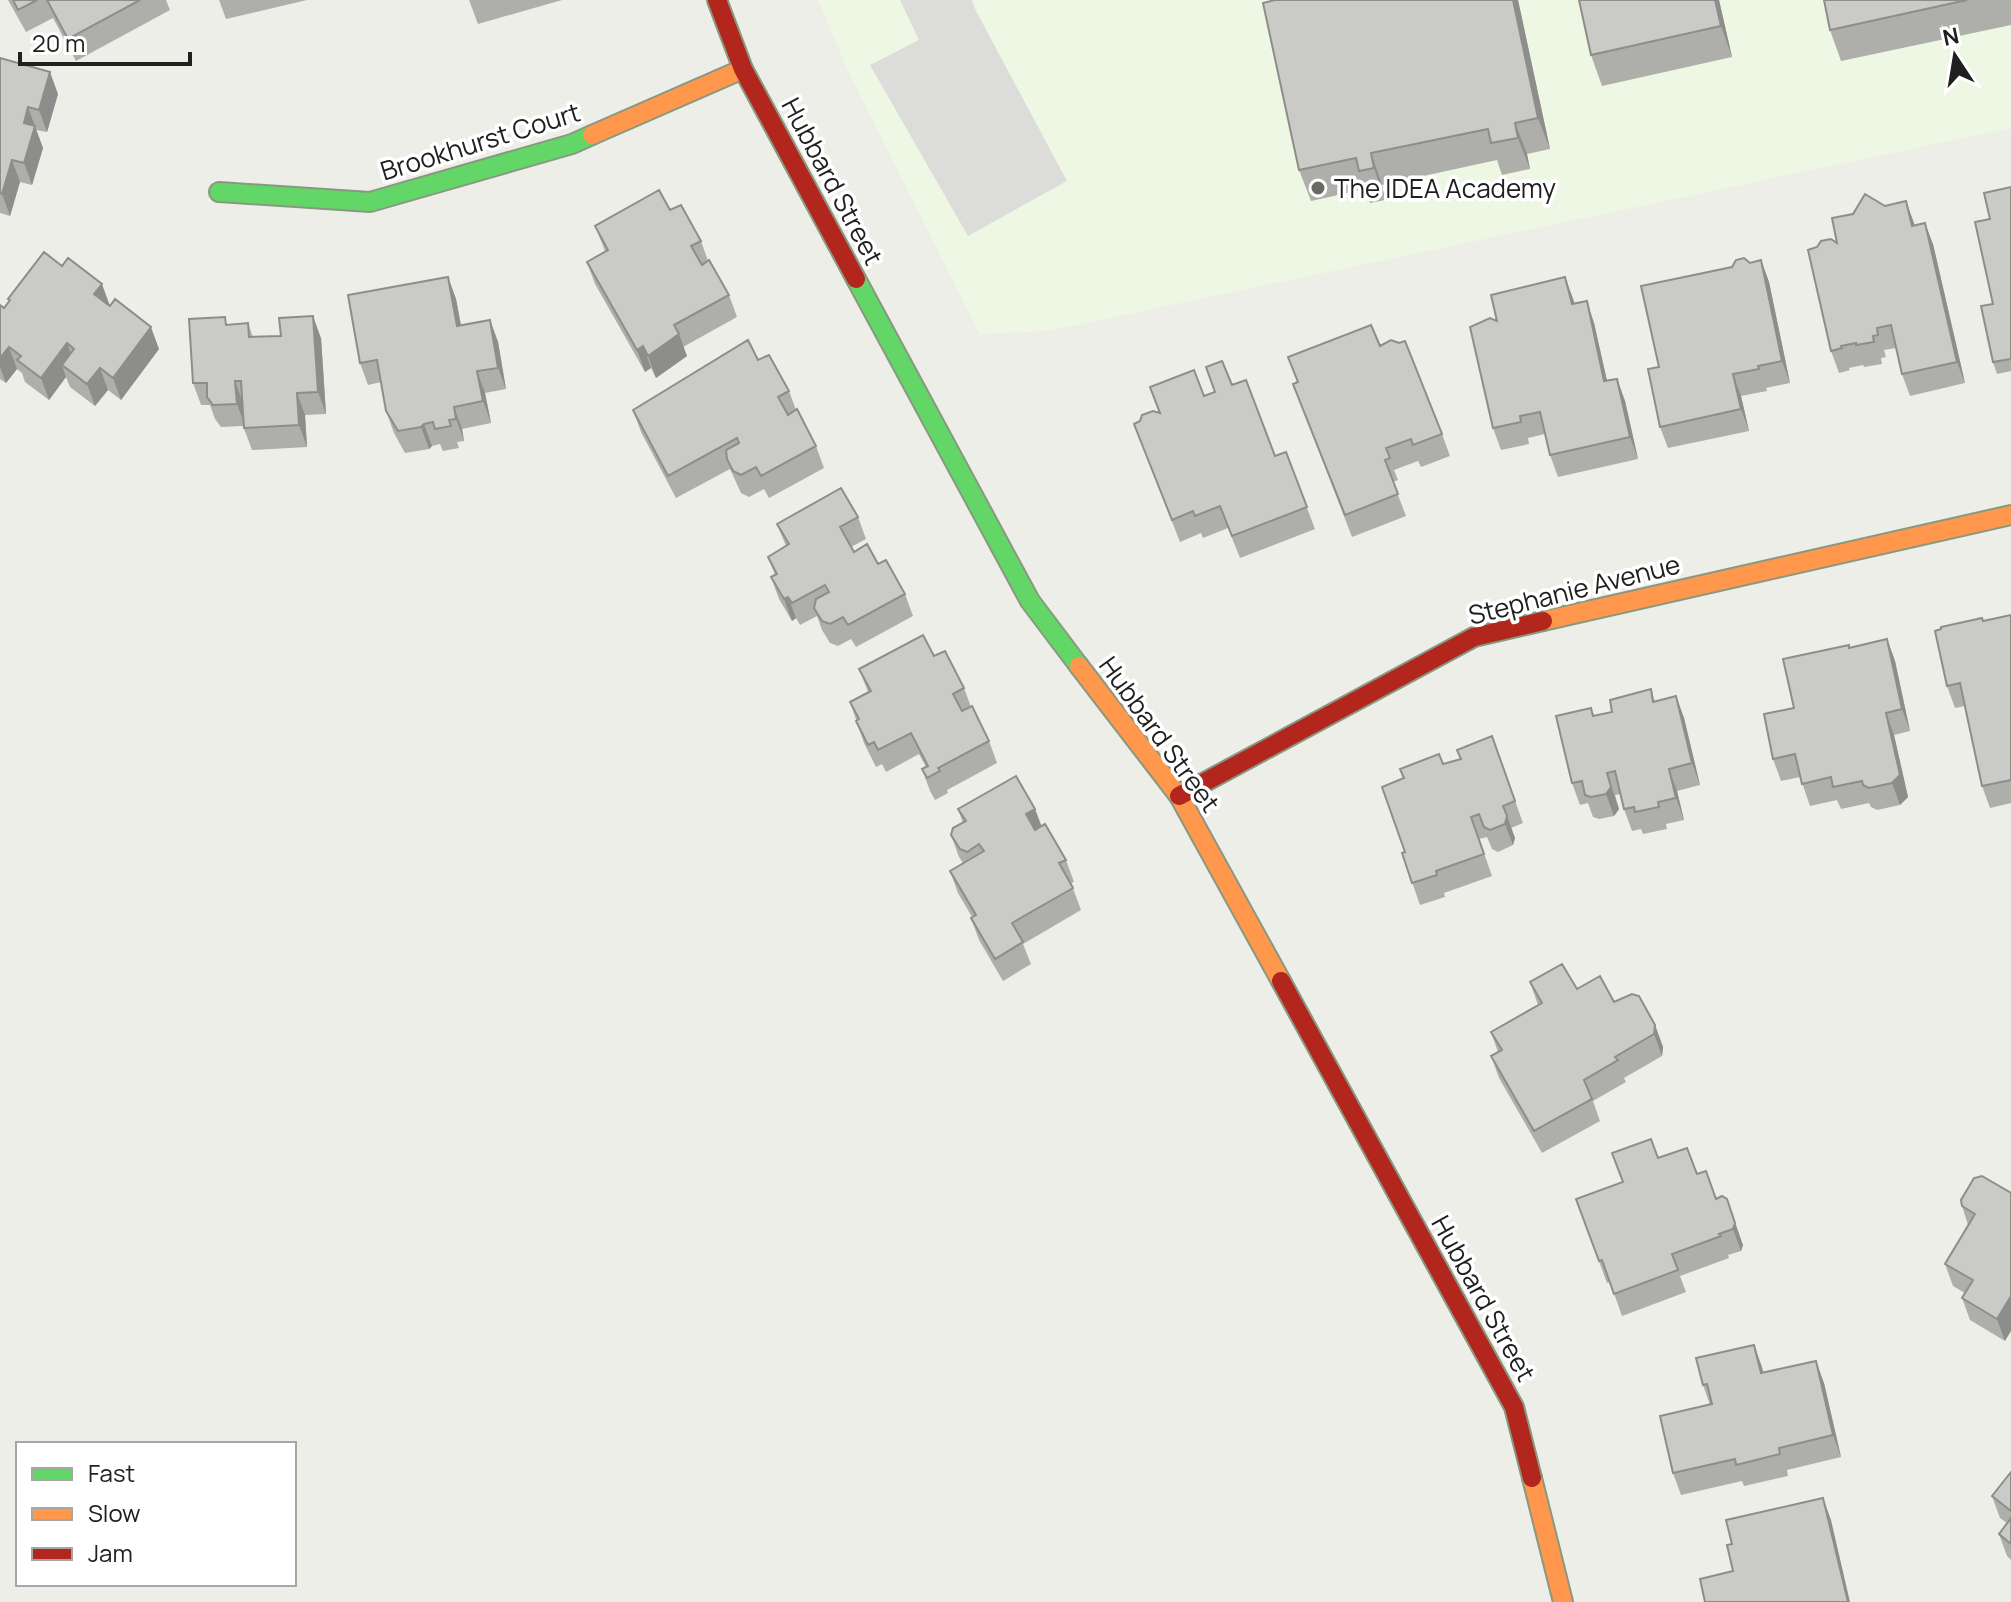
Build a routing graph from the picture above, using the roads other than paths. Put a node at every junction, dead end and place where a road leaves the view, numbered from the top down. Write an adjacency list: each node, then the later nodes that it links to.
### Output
1 (717, 0): 2 (street, Hubbard Street)
2 (743, 69): 3 (street, Brookhurst Court); 5 (street, Hubbard Street)
3 (219, 192)
4 (2011, 515): 5 (street, Stephanie Avenue)
5 (1179, 796): 6 (street, Hubbard Street)
6 (1563, 1602)

